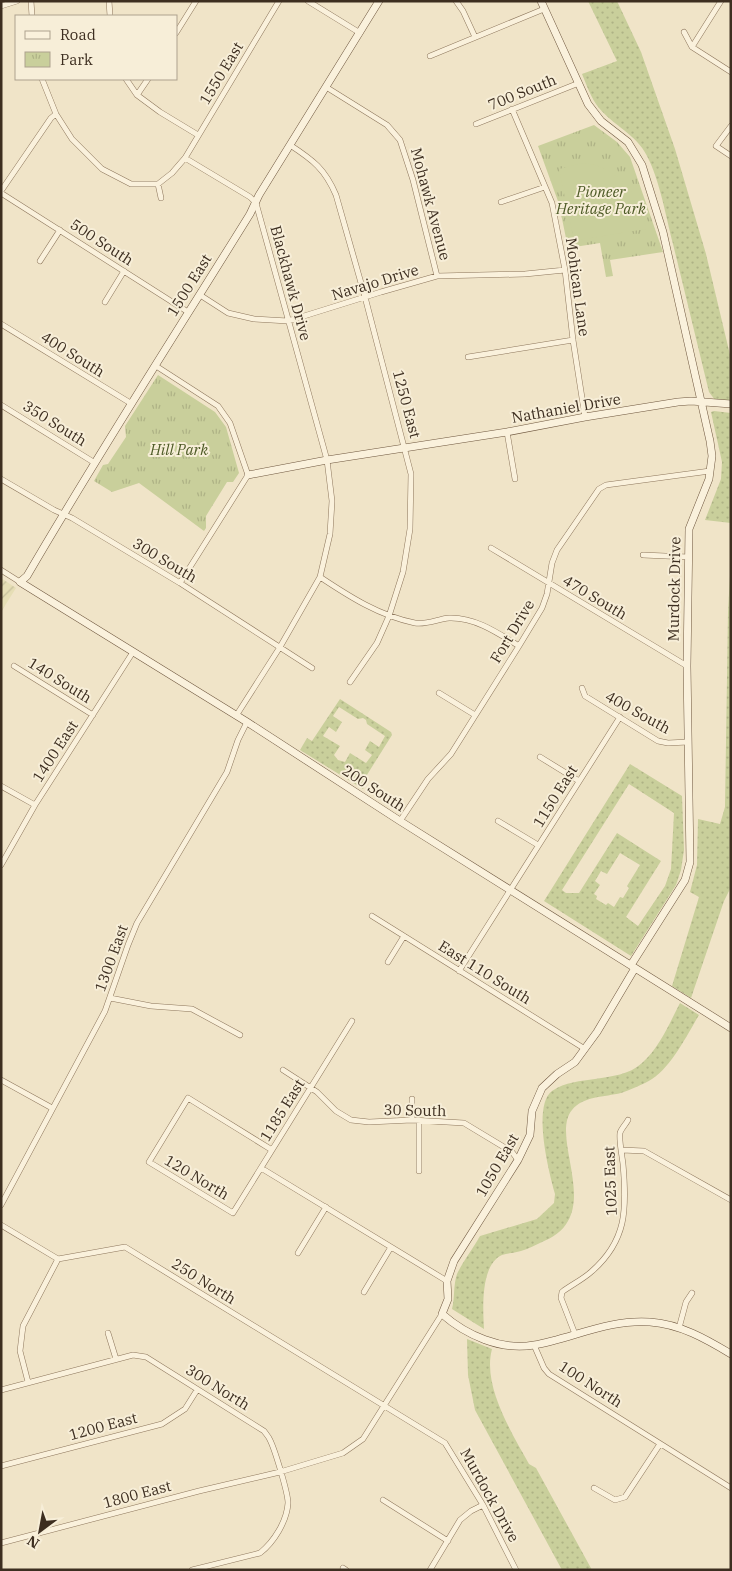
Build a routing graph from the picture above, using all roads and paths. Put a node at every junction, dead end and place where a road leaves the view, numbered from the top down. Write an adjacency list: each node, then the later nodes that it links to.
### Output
1 (17, 1): 11 (street)
2 (31, 1): 12 (street)
3 (109, 1): 13 (street)
4 (196, 1): 14 (street)
5 (280, 1): 31 (street, 1550 East)
6 (308, 1): 16 (street)
7 (379, 1): 16 (street, 1500 East)
8 (456, 1): 17 (street)
9 (721, 1): 18 (street)
10 (542, 5): 17 (street); 24 (street, Murdock Drive)
11 (1, 6)
12 (32, 15)
13 (110, 15)
14 (178, 30)
15 (684, 32): 18 (street)
16 (360, 33): 25 (street, 1500 East)
17 (475, 37): 19 (street)
18 (692, 47): 20 (street)
19 (430, 56)
20 (731, 72)
21 (42, 80): 28 (street)
22 (127, 80): 26 (street)
23 (147, 80): 26 (street)
24 (579, 83): 27 (street, 700 South); 55 (street, Murdock Drive)
25 (326, 87): 32 (street, 1500 East); 45 (street, Mohawk Avenue)
26 (137, 96): 31 (street)
27 (512, 109): 29 (street, 700 South); 36 (street, Mohican Lane)
28 (56, 114): 35 (street); 37 (street)
29 (476, 124)
30 (731, 126): 33 (street)
31 (198, 135): 34 (street, 1550 East)
32 (290, 145): 40 (street, 1500 East); 47 (street, 1250 East)
33 (731, 156)
34 (184, 158): 35 (street); 40 (street)
35 (158, 184): 38 (street)
36 (545, 187): 39 (street); 43 (street, Mohican Lane)
37 (1, 192): 41 (street, 500 South)
38 (161, 198)
39 (500, 202)
40 (256, 203): 46 (street, 1500 East); 50 (street, Blackhawk Drive)
41 (60, 230): 42 (street); 44 (street, 500 South)
42 (40, 261)
43 (565, 270): 45 (street, Navajo Drive); 52 (street, Mohican Lane)
44 (124, 271): 48 (street); 49 (street, 500 South)
45 (437, 276): 47 (street, Navajo Drive)
46 (200, 295): 49 (street, 1500 East); 50 (street, Navajo Drive)
47 (365, 297): 50 (street, Navajo Drive); 61 (street, 1250 East)
48 (105, 302)
49 (188, 312): 54 (street, 1500 East)
50 (288, 320): 62 (street, Blackhawk Drive)
51 (1, 324): 56 (street, 400 South)
52 (573, 340): 53 (street); 59 (street, Mohican Lane)
53 (468, 357)
54 (156, 366): 56 (street, 1500 East); 65 (street)
55 (702, 401): 57 (street, Nathaniel Drive); 59 (street, Nathaniel Drive); 64 (street, Murdock Drive)
56 (132, 404): 63 (street, 1500 East)
57 (731, 404)
58 (1, 405): 63 (street, 350 South)
59 (585, 417): 60 (street, Nathaniel Drive)
60 (507, 432): 61 (street, Nathaniel Drive); 67 (street)
61 (406, 448): 62 (street, Nathaniel Drive); 77 (street, 1250 East)
62 (327, 460): 65 (street, Nathaniel Drive); 73 (street, Blackhawk Drive)
63 (95, 463): 68 (street, 1500 East)
64 (710, 471): 71 (street, Murdock Drive); 76 (street, Fort Drive)
65 (248, 475): 75 (street)
66 (1, 479): 68 (street, 300 South)
67 (515, 479)
68 (63, 514): 74 (street, 1500 East); 75 (street, 300 South)
69 (491, 548): 76 (street, 470 South)
70 (643, 555): 71 (street)
71 (688, 557): 82 (street, Murdock Drive)
72 (1, 570): 74 (street, 200 South)
73 (320, 577): 77 (street); 79 (street, Blackhawk Drive)
74 (20, 582): 80 (street, 200 South)
75 (180, 583): 79 (street, 300 South)
76 (549, 584): 78 (street, Fort Drive); 82 (street, 470 South)
77 (389, 616): 78 (street); 84 (street, 1250 East)
78 (519, 646): 88 (street, Fort Drive)
79 (280, 647): 83 (street, 300 South); 89 (street)
80 (133, 652): 87 (street, 1400 East); 89 (street, 200 South)
81 (14, 666): 87 (street, 140 South)
82 (687, 666): 92 (street, Murdock Drive)
83 (312, 668)
84 (350, 682)
85 (582, 688): 90 (street, 400 South)
86 (439, 693): 88 (street)
87 (93, 715): 96 (street, 1400 East)
88 (476, 715): 97 (street, Fort Drive)
89 (236, 716): 91 (street, 200 South)
90 (620, 717): 92 (street, 400 South); 94 (street, 1150 East)
91 (247, 722): 97 (street, 200 South); 107 (street, 1300 East)
92 (688, 742): 105 (street, Murdock Drive)
93 (540, 757): 94 (street)
94 (579, 781): 99 (street, 1150 East)
95 (1, 786): 96 (street)
96 (35, 805): 100 (street, 1400 East)
97 (400, 821): 101 (street, 200 South)
98 (498, 822): 99 (street)
99 (538, 845): 101 (street, 1150 East)
100 (1, 865)
101 (511, 889): 105 (street, 200 South); 106 (street, 1150 East)
102 (372, 916): 103 (street, East 110 South)
103 (404, 936): 104 (street); 106 (street, East 110 South)
104 (388, 962)
105 (634, 967): 109 (street, 200 South); 111 (street, 1050 East)
106 (460, 970): 111 (street, East 110 South)
107 (110, 998): 110 (street); 116 (street, 1300 East)
108 (352, 1021): 114 (street, 1185 East)
109 (731, 1028)
110 (240, 1035)
111 (585, 1049): 122 (street, 1050 East)
112 (283, 1070): 114 (street, 30 South)
113 (1, 1080): 116 (street)
114 (311, 1088): 117 (street, 30 South); 120 (street, 1185 East)
115 (412, 1099): 117 (street)
116 (52, 1108): 126 (street, 1300 East)
117 (412, 1120): 119 (street, 30 South)
118 (628, 1120): 121 (street, 1025 East)
119 (419, 1121): 122 (street, 30 South); 124 (street)
120 (272, 1150): 123 (street, 1185 East); 128 (street, 120 North)
121 (622, 1150): 125 (street); 139 (street, 1025 East)
122 (518, 1160): 133 (street, 1050 East)
123 (261, 1168): 127 (street); 128 (street, 1185 East)
124 (418, 1171)
125 (731, 1200)
126 (1, 1205)
127 (326, 1207): 130 (street); 131 (street)
128 (233, 1213)
129 (1, 1225): 132 (street)
130 (392, 1247): 133 (street); 134 (street)
131 (298, 1253)
132 (58, 1259): 143 (street); 146 (street, 250 North)
133 (447, 1281): 136 (street, 1050 East)
134 (364, 1292)
135 (692, 1293): 137 (street)
136 (442, 1314): 140 (street); 146 (street)
137 (679, 1328): 139 (street); 141 (street)
138 (108, 1333): 142 (street)
139 (576, 1334): 140 (street)
140 (534, 1345): 147 (street, 100 North)
141 (731, 1354)
142 (116, 1359): 143 (street, 300 North); 145 (street, 300 North)
143 (28, 1382): 144 (street, 300 North)
144 (1, 1390)
145 (197, 1390): 148 (street, 1200 East); 149 (street, 300 North)
146 (384, 1407): 149 (street); 153 (street, Murdock Drive)
147 (660, 1444): 150 (street); 151 (street, 100 North)
148 (1, 1466)
149 (280, 1472): 155 (street, 1800 East); 156 (street, 300 North)
150 (594, 1488)
151 (731, 1488)
152 (383, 1500): 154 (street)
153 (483, 1505): 154 (street); 158 (street, Murdock Drive)
154 (448, 1540): 157 (street)
155 (1, 1543)
156 (192, 1570)
157 (430, 1570)
158 (516, 1570)

